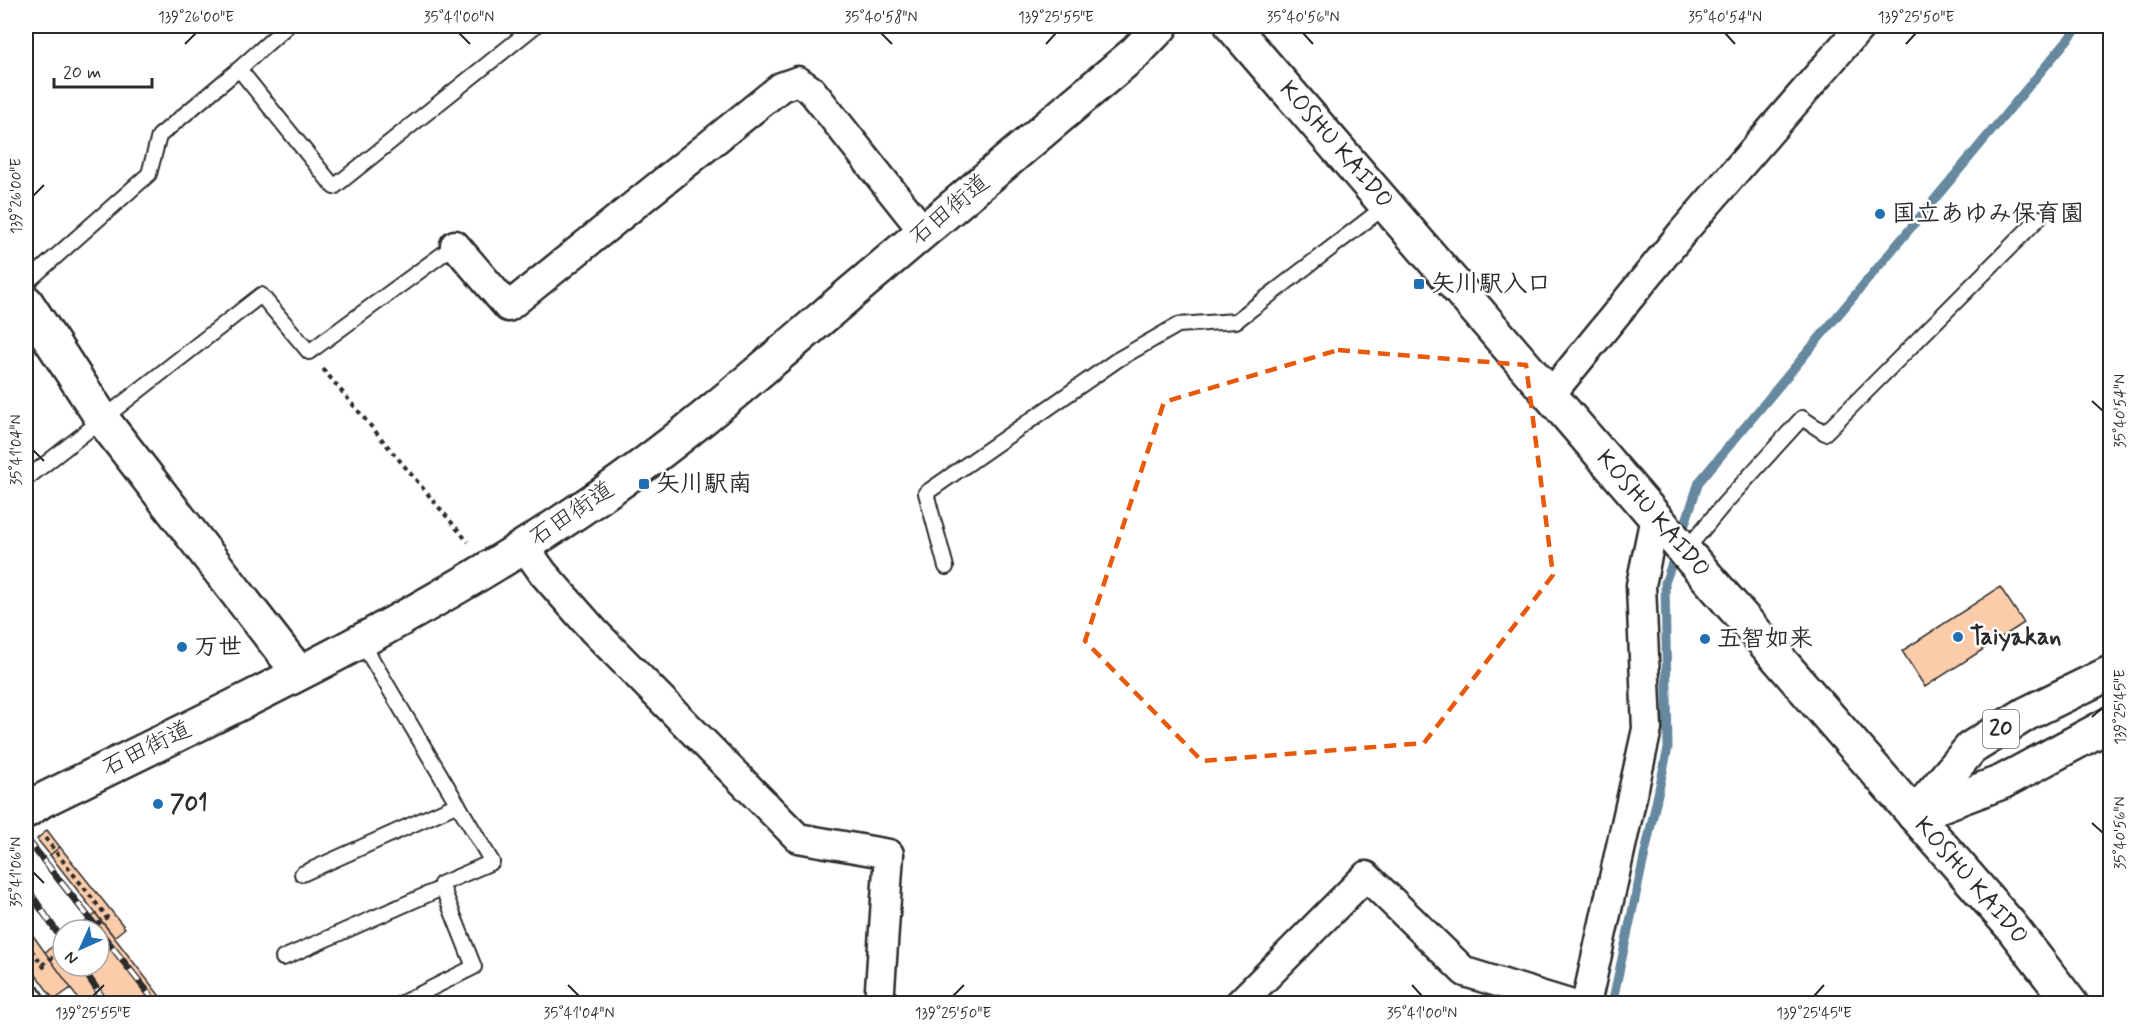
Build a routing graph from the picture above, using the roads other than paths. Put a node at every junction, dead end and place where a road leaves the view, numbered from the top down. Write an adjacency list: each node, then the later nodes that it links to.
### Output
1 (287, 26): 6 (lane)
2 (535, 26): 6 (lane)
3 (1161, 26): 9 (street, 石田街道)
4 (1232, 26): 7 (street, KOSHU KAIDO)
5 (1861, 26): 13 (street)
6 (239, 69): 11 (lane)
7 (1387, 205): 13 (street, KOSHU KAIDO); 19 (lane)
8 (2039, 218): 18 (lane)
9 (924, 232): 10 (street); 17 (street, 石田街道)
10 (454, 245): 14 (lane)
11 (26, 283)
12 (26, 302): 14 (street)
13 (1551, 394): 16 (street, KOSHU KAIDO)
14 (103, 420): 15 (lane); 21 (street)
15 (26, 479)
16 (1658, 521): 18 (street, KOSHU KAIDO); 36 (street)
17 (524, 546): 20 (street, 石田街道); 33 (street)
18 (1685, 551): 26 (street, KOSHU KAIDO)
19 (946, 567)
20 (360, 641): 21 (street, 石田街道); 24 (lane)
21 (299, 673): 25 (street, 石田街道)
22 (2110, 673): 26 (street, 20)
23 (2110, 723): 26 (street, 20)
24 (458, 804): 27 (lane); 28 (lane)
25 (26, 811)
26 (1914, 815): 37 (street, KOSHU KAIDO)
27 (302, 874)
28 (442, 888): 29 (lane); 32 (lane)
29 (283, 958)
30 (26, 996): 31 (street)
31 (31, 1004)
32 (400, 1004)
33 (879, 1004)
34 (1239, 1004): 35 (street)
35 (1569, 1004)
36 (1586, 1004)
37 (2071, 1004)

